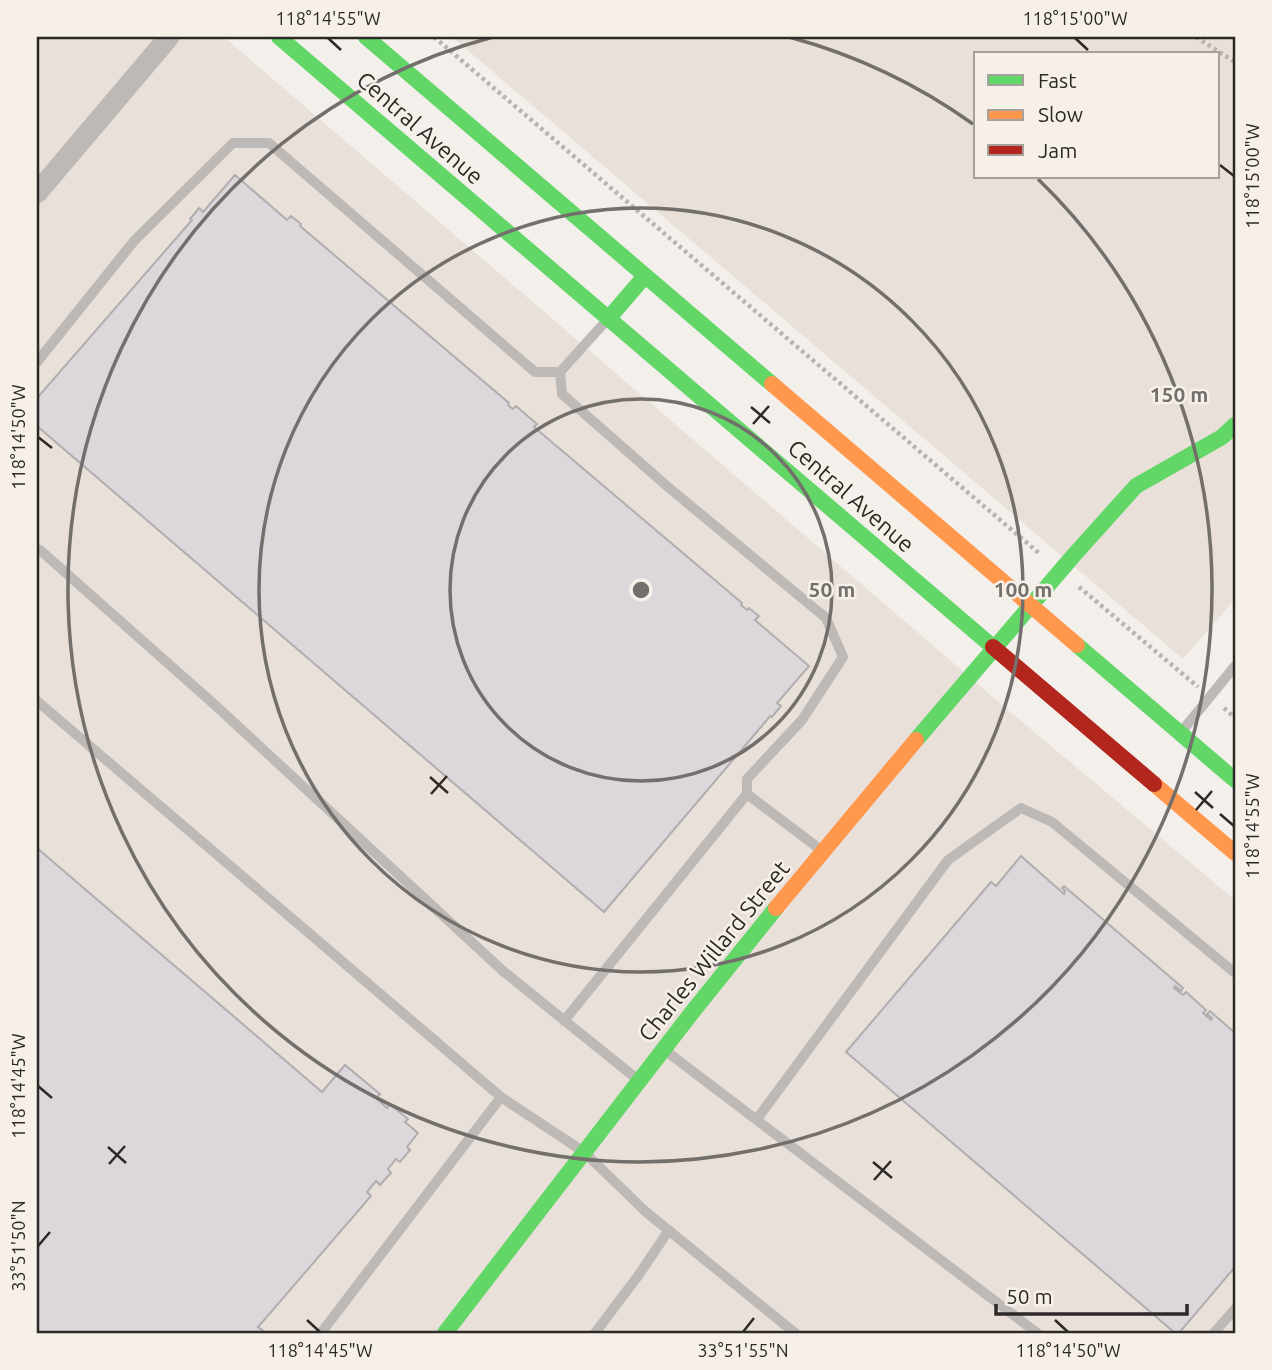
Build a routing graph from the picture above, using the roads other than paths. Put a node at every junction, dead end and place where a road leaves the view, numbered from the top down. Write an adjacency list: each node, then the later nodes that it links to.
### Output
1 (169, 37): 4 (street)
2 (279, 37): 6 (main road, Central Avenue)
3 (366, 37): 5 (main road, Central Avenue)
4 (37, 193)
5 (645, 276): 6 (main road); 11 (main road, Central Avenue)
6 (608, 318): 8 (lane); 12 (main road, Central Avenue)
7 (37, 362): 8 (lane)
8 (560, 372): 17 (lane)
9 (1235, 425): 11 (main road, Charles Willard Street)
10 (40, 550): 21 (lane)
11 (1031, 607): 12 (main road, Charles Willard Street); 15 (main road, Central Avenue)
12 (995, 649): 18 (main road, Charles Willard Street); 19 (main road, Central Avenue)
13 (1235, 666): 15 (lane)
14 (37, 701): 24 (lane)
15 (1180, 733): 16 (main road, Central Avenue)
16 (1235, 780)
17 (747, 794): 18 (lane); 21 (lane)
18 (823, 851): 22 (main road, Charles Willard Street)
19 (1235, 853)
20 (1235, 973): 25 (lane)
21 (564, 1021): 23 (lane)
22 (664, 1049): 23 (main road, Charles Willard Street); 25 (lane)
23 (640, 1080): 26 (main road, Charles Willard Street)
24 (501, 1097): 26 (lane); 29 (lane)
25 (757, 1119): 33 (lane)
26 (584, 1152): 27 (lane); 30 (main road, Charles Willard Street)
27 (668, 1230): 31 (lane); 32 (lane)
28 (1235, 1309): 34 (lane)
29 (321, 1333)
30 (445, 1333)
31 (594, 1333)
32 (795, 1333)
33 (1037, 1333)
34 (1214, 1333)

